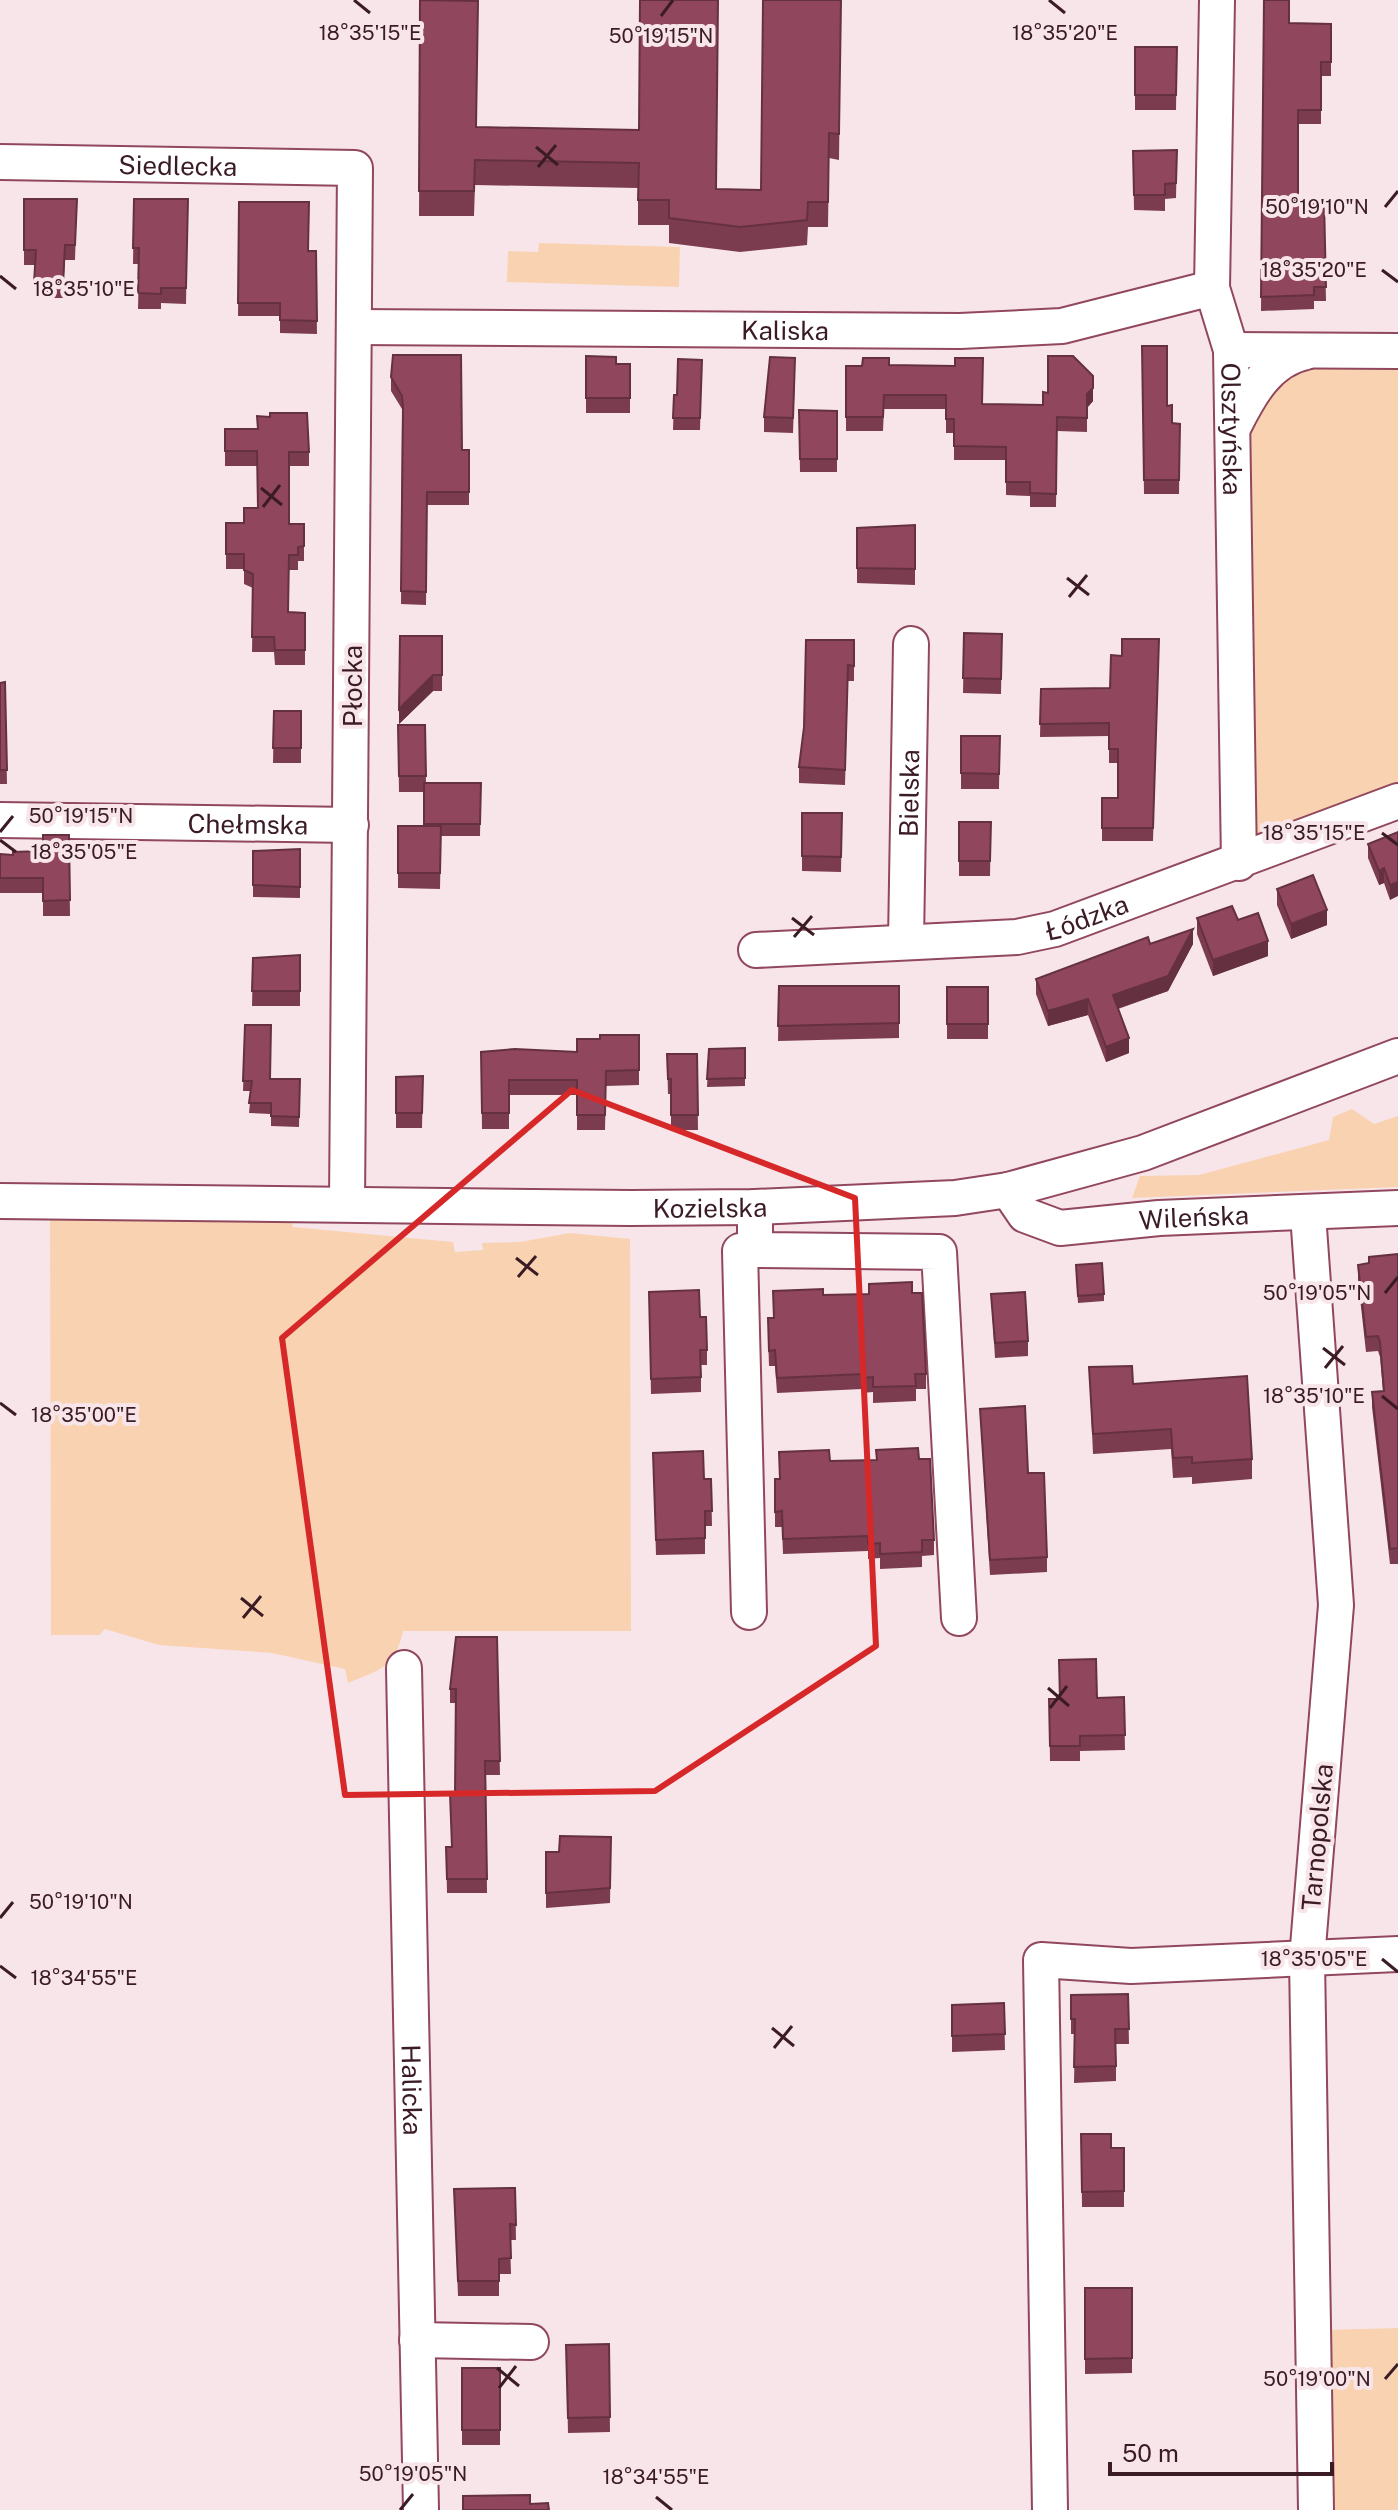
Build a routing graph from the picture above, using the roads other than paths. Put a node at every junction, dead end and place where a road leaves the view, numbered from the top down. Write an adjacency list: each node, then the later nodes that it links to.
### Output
1 (1217, 0): 4 (street, Olsztyńska)
2 (0, 162): 3 (street, Siedlecka)
3 (355, 168): 5 (street, Płocka)
4 (1212, 288): 5 (street, Kaliska); 6 (street, Olsztyńska)
5 (355, 327): 13 (street, Płocka)
6 (1231, 350): 8 (street); 9 (street, Olsztyńska)
7 (1398, 351): 8 (street)
8 (1307, 352): 9 (street)
9 (1232, 430): 14 (street, Olsztyńska)
10 (911, 644): 15 (street, Bielska)
11 (1398, 801): 14 (street, Łódzka)
12 (0, 820): 13 (street, Chełmska)
13 (351, 825): 20 (street, Płocka)
14 (1239, 863): 15 (street, Łódzka)
15 (906, 941): 16 (street, Łódzka)
16 (756, 950)
17 (1398, 1056): 18 (street, Kozielska)
18 (1008, 1190): 21 (street, Kozielska); 23 (street, Wileńska)
19 (0, 1201): 20 (street, Kozielska)
20 (347, 1204): 21 (street, Kozielska)
21 (755, 1207): 24 (street)
22 (1398, 1208): 23 (street, Wileńska)
23 (1308, 1214): 29 (street, Tarnopolska)
24 (755, 1250): 25 (street); 26 (street)
25 (749, 1612)
26 (959, 1618)
27 (404, 1668): 30 (street, Halicka)
28 (1398, 1954): 29 (street)
29 (1307, 1959): 33 (street); 34 (street, Tarnopolska)
30 (417, 2340): 31 (street); 32 (street, Halicka)
31 (531, 2342)
32 (421, 2510)
33 (1050, 2510)
34 (1316, 2510)

